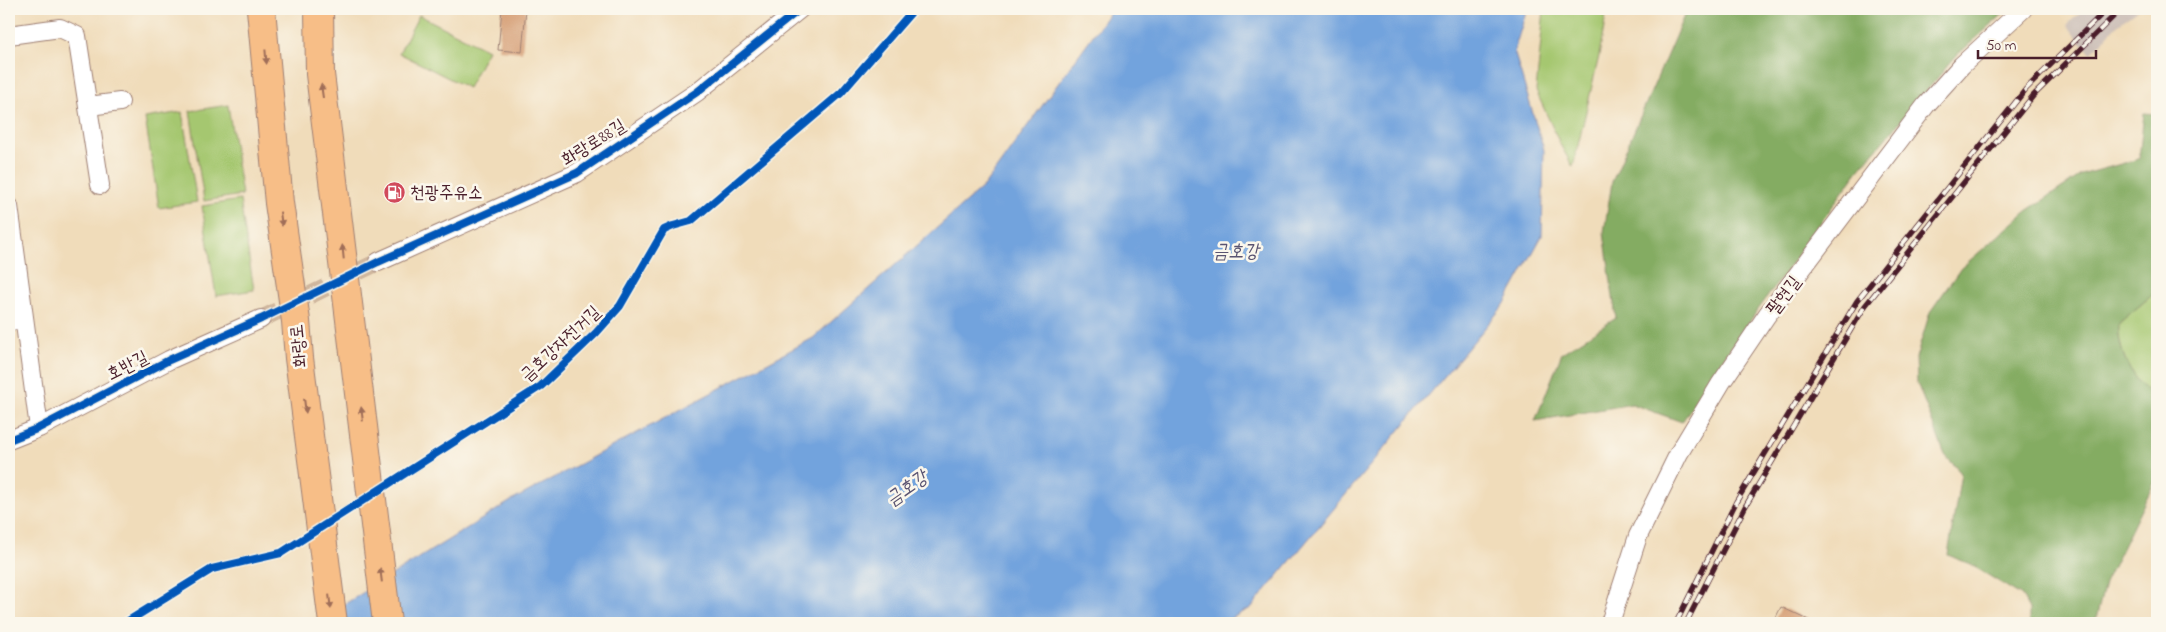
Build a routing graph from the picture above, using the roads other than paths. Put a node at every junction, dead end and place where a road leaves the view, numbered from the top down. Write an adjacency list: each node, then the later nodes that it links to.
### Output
1 (262, 9): 16 (main road, 화랑로, one-way to 16)
2 (319, 9): 17 (main road, one-way to 2)
3 (800, 9): 10 (street, 화랑로88길)
4 (2022, 9): 18 (street, 팔현길)
5 (9, 34): 7 (street)
6 (120, 102): 7 (street)
7 (89, 106): 8 (street)
8 (100, 185)
9 (9, 206): 11 (street)
10 (378, 262)
11 (13, 270): 12 (street)
12 (16, 319): 14 (street)
13 (261, 319): 14 (street, 호반길)
14 (39, 428): 15 (street, 호반길)
15 (9, 440)
16 (333, 623)
17 (387, 623)
18 (1610, 623)

